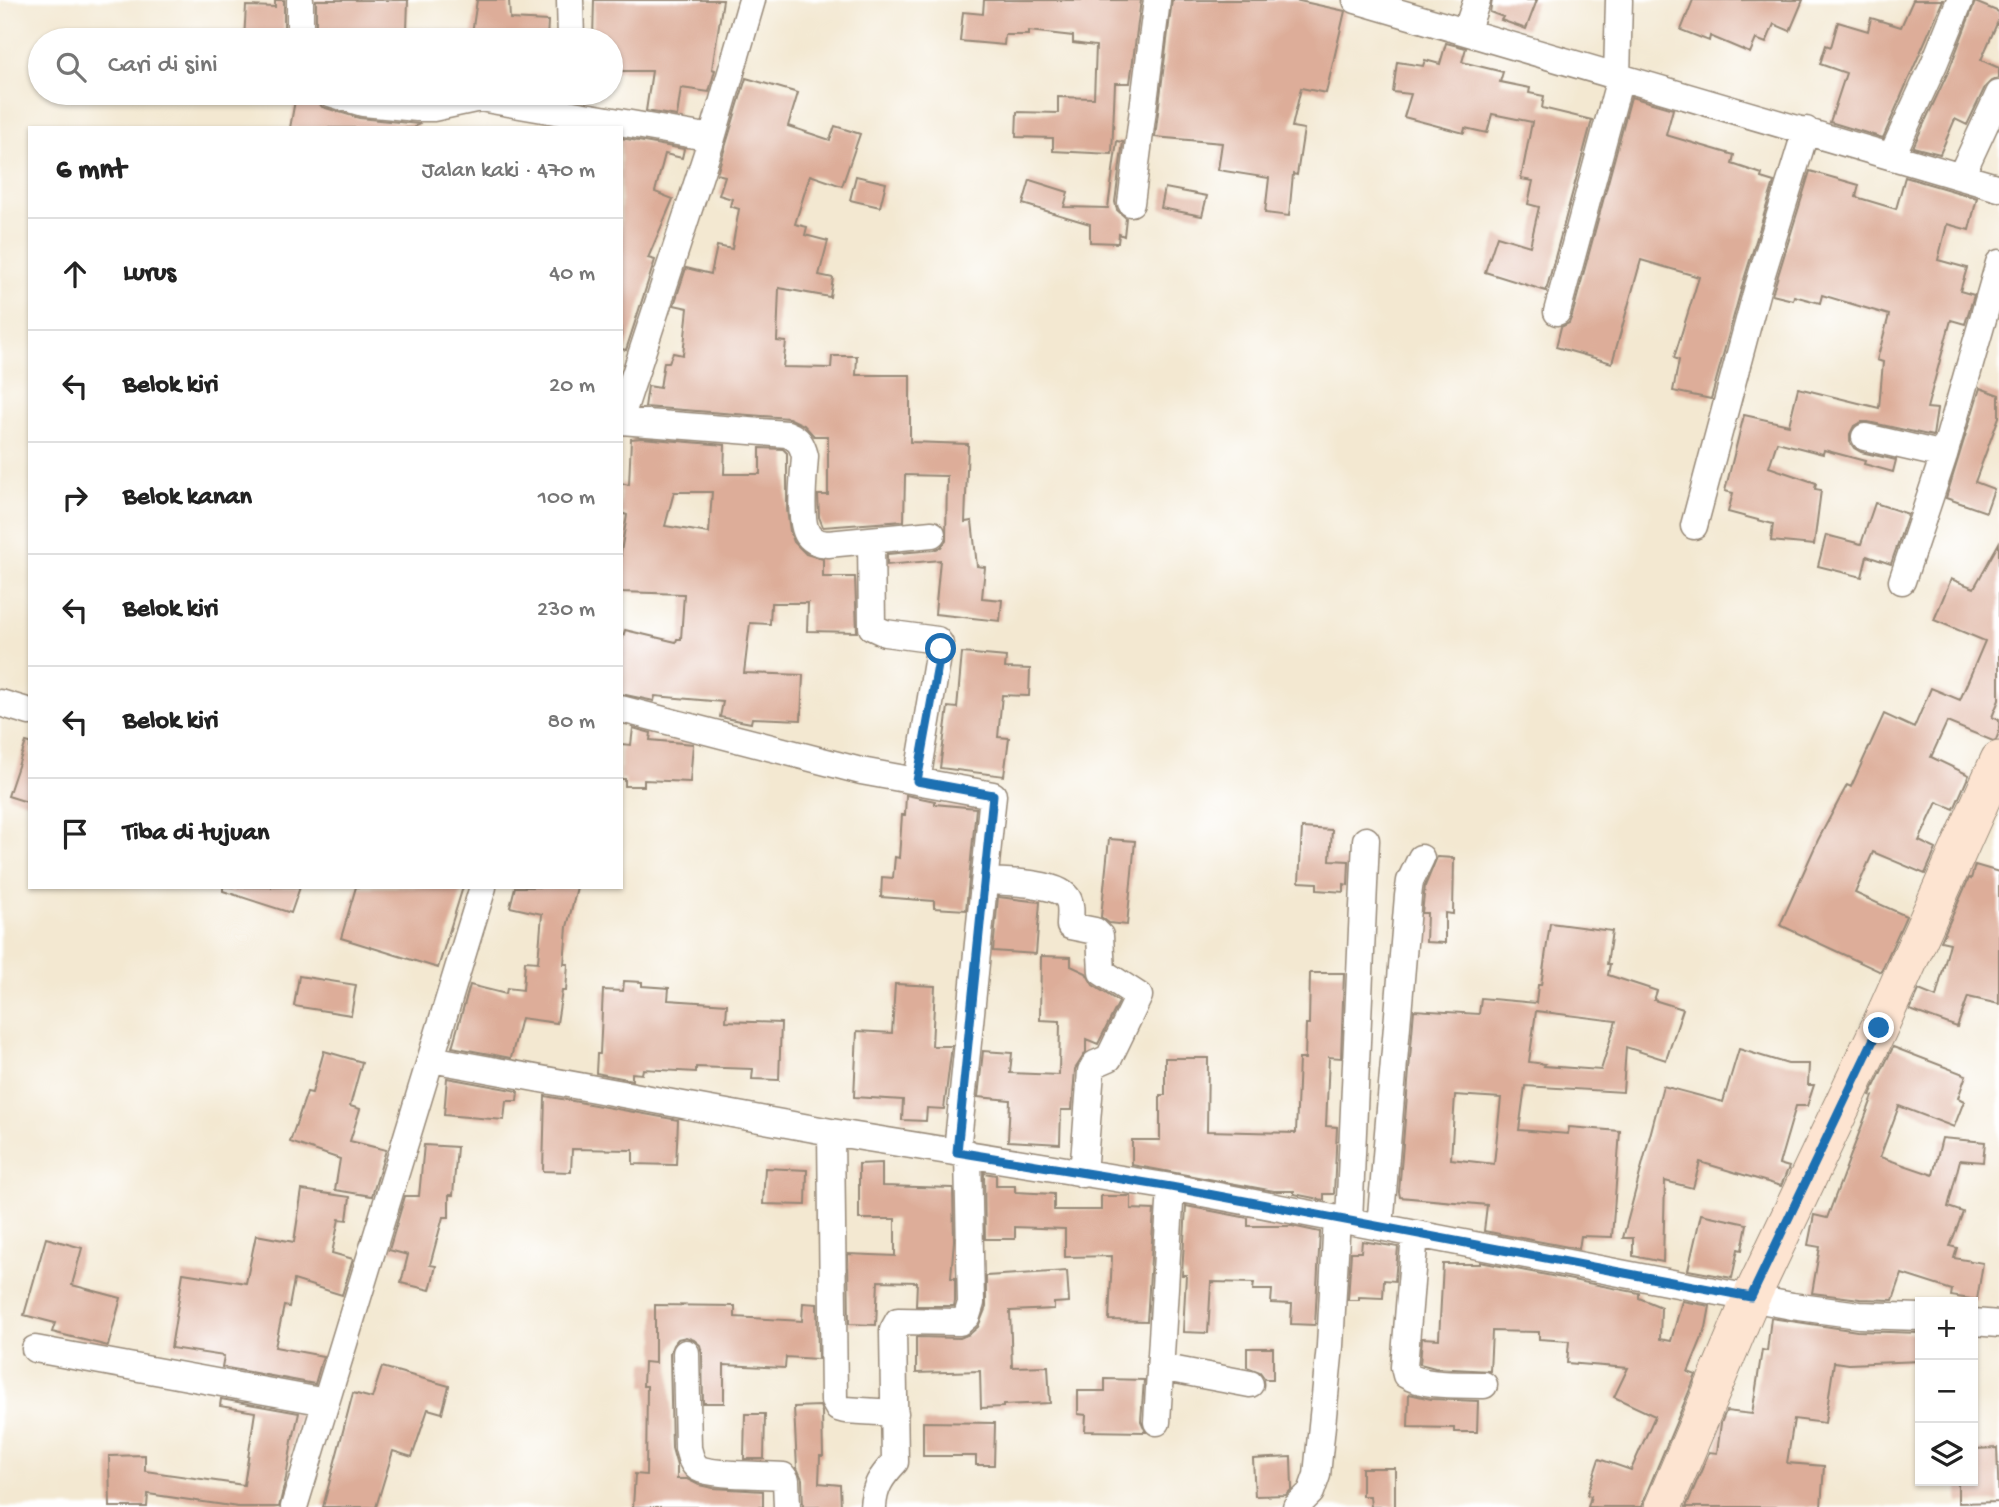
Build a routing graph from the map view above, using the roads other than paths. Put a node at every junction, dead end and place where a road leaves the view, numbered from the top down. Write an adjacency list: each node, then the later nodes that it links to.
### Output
1 (300, 0): 9 (street)
2 (569, 0): 10 (street)
3 (752, 0): 18 (street)
4 (1157, 0): 22 (street)
5 (1356, 0): 11 (street)
6 (1477, 0): 11 (street)
7 (1619, 0): 12 (street)
8 (1960, 0): 19 (street)
9 (300, 28)
10 (570, 28)
11 (1466, 32): 12 (street)
12 (1619, 78): 17 (street); 24 (street)
13 (1999, 94): 20 (street)
14 (379, 105): 15 (street)
15 (447, 105)
16 (580, 105): 18 (street)
17 (1806, 130): 19 (street); 29 (street)
18 (712, 138): 25 (street)
19 (1892, 155): 20 (street)
20 (1961, 176): 21 (street)
21 (1999, 187)
22 (1131, 203)
23 (1999, 262): 28 (street)
24 (1557, 312)
25 (623, 413)
26 (623, 419): 31 (street)
27 (1865, 437): 28 (street)
28 (1944, 454): 32 (street)
29 (1695, 526)
30 (932, 534): 31 (street)
31 (871, 541): 37 (street)
32 (1902, 581)
33 (0, 703): 35 (street)
34 (623, 710): 37 (street)
35 (28, 711)
36 (1999, 760): 50 (street)
37 (917, 781): 40 (street)
38 (1366, 840): 47 (street)
39 (1421, 858): 48 (street)
40 (985, 881): 44 (street); 45 (street)
41 (481, 889): 42 (street)
42 (430, 1059): 43 (street); 59 (street)
43 (831, 1132): 44 (street); 60 (street)
44 (963, 1152): 45 (street); 60 (street)
45 (1083, 1174): 46 (street)
46 (1171, 1187): 47 (street); 56 (street)
47 (1343, 1220): 48 (street); 65 (street)
48 (1380, 1227): 49 (street)
49 (1415, 1234): 50 (street); 58 (street)
50 (1751, 1297): 51 (street); 66 (street)
51 (1915, 1317)
52 (1978, 1322): 53 (street)
53 (1999, 1324)
54 (35, 1349): 59 (street)
55 (686, 1353): 63 (street)
56 (1160, 1367): 57 (street); 61 (street)
57 (1250, 1384)
58 (1484, 1385)
59 (326, 1402): 62 (street)
60 (895, 1413): 64 (street)
61 (1157, 1422)
62 (294, 1507)
63 (787, 1507)
64 (873, 1507)
65 (1296, 1507)
66 (1663, 1507)

